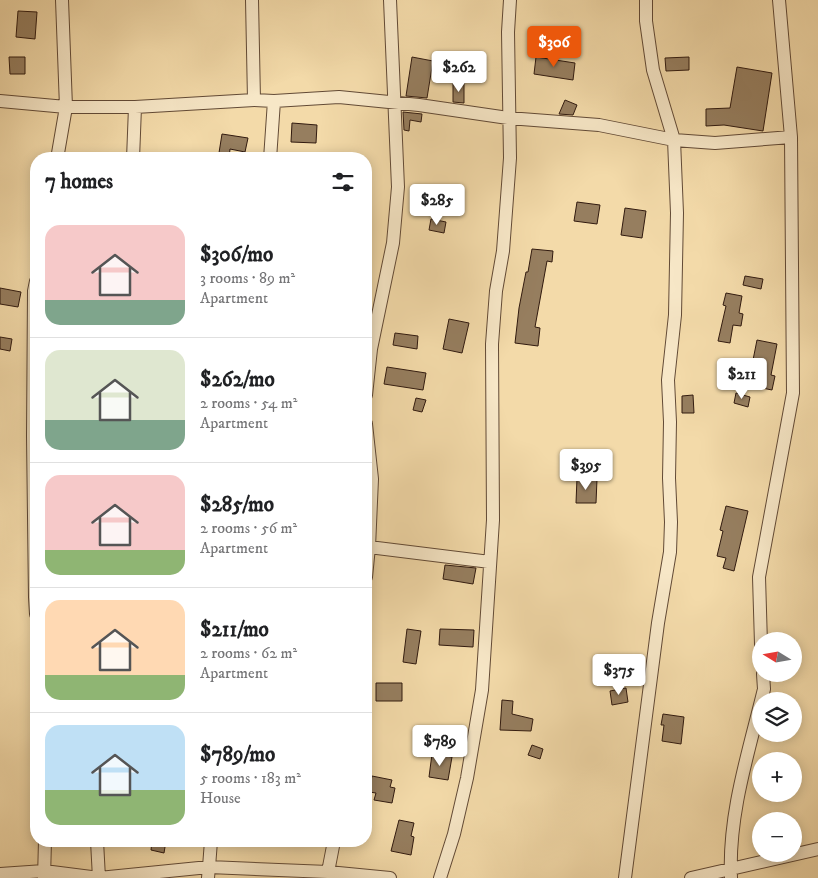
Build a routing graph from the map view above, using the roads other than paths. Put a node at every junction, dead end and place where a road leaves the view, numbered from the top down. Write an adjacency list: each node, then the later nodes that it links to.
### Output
1 (62, 0): 11 (street)
2 (252, 0): 7 (street)
3 (390, 0): 10 (street)
4 (510, 0): 13 (street)
5 (646, 0): 15 (street)
6 (779, 0): 14 (street)
7 (254, 100): 9 (street); 12 (street)
8 (0, 101): 11 (street)
9 (274, 101): 10 (street); 18 (street)
10 (394, 102): 13 (street); 19 (street)
11 (66, 107): 12 (street); 16 (street)
12 (135, 107): 17 (street)
13 (508, 118): 15 (street); 21 (street)
14 (791, 137): 15 (street); 22 (street)
15 (674, 140): 37 (street)
16 (58, 152)
17 (132, 152)
18 (270, 152)
19 (372, 340)
20 (372, 547): 21 (street)
21 (490, 562): 36 (street)
22 (761, 632)
23 (764, 682): 30 (street)
24 (45, 847): 32 (street)
25 (97, 847): 34 (street)
26 (211, 847): 29 (street)
27 (333, 847): 33 (street)
28 (818, 849): 30 (street)
29 (209, 872): 33 (street); 34 (street)
30 (731, 873): 38 (street)
31 (0, 874): 32 (street)
32 (44, 874): 34 (street)
33 (327, 875): 35 (street)
34 (99, 878)
35 (390, 878)
36 (440, 878)
37 (625, 878)
38 (690, 878)

